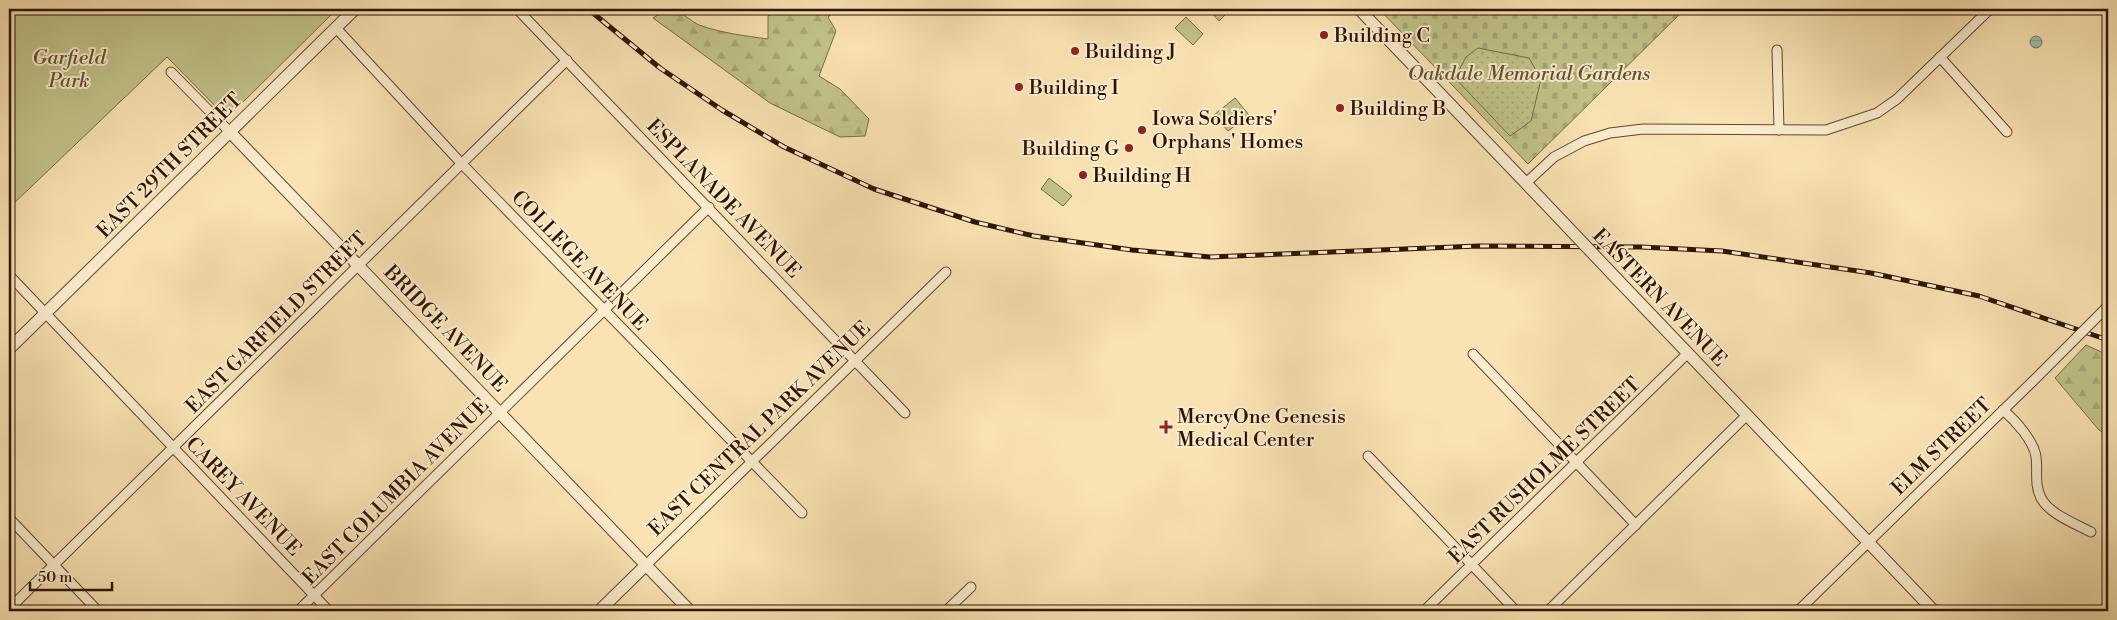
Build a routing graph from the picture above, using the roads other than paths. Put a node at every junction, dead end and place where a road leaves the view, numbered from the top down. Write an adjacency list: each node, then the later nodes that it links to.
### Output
1 (356, 9): 5 (street, EAST 29TH STREET)
2 (517, 9): 8 (street, ESPLANADE AVENUE)
3 (1359, 9): 14 (street, EASTERN AVENUE)
4 (1990, 9): 7 (street)
5 (336, 28): 11 (street, EAST 29TH STREET); 13 (street, COLLEGE AVENUE)
6 (1777, 50): 10 (street)
7 (1940, 57): 10 (street); 12 (street)
8 (566, 60): 13 (street, EAST GARFIELD STREET); 15 (street, ESPLANADE AVENUE)
9 (172, 72): 11 (street, BRIDGE AVENUE)
10 (1779, 130): 14 (street)
11 (230, 132): 16 (street, BRIDGE AVENUE); 21 (street, EAST 29TH STREET)
12 (2007, 132)
13 (462, 163): 16 (street, EAST GARFIELD STREET); 20 (street, COLLEGE AVENUE)
14 (1526, 183): 23 (street, EASTERN AVENUE, bridge)
15 (709, 207): 20 (street, EAST COLUMBIA AVENUE); 25 (street, ESPLANADE AVENUE)
16 (359, 265): 27 (street, BRIDGE AVENUE); 30 (street, EAST GARFIELD STREET)
17 (946, 272): 25 (street, EAST CENTRAL PARK AVENUE)
18 (9, 275): 21 (street, CAREY AVENUE)
19 (2108, 306): 26 (street, ELM STREET, bridge)
20 (604, 309): 27 (street, EAST COLUMBIA AVENUE); 32 (street, COLLEGE AVENUE)
21 (46, 313): 22 (street, EAST 29TH STREET); 30 (street, CAREY AVENUE)
22 (9, 348)
23 (1688, 353): 29 (street, EASTERN AVENUE); 33 (street, EAST RUSHOLME STREET)
24 (1473, 354): 33 (street)
25 (856, 360): 28 (street, ESPLANADE AVENUE); 32 (street, EAST CENTRAL PARK AVENUE)
26 (2003, 410): 37 (street); 38 (street, ELM STREET)
27 (500, 411): 39 (street, BRIDGE AVENUE); 43 (street, EAST COLUMBIA AVENUE)
28 (905, 413)
29 (1747, 415): 36 (street); 38 (street, EASTERN AVENUE)
30 (174, 447): 41 (street, EAST GARFIELD STREET); 43 (street, CAREY AVENUE)
31 (1368, 456): 40 (street)
32 (752, 462): 34 (street, COLLEGE AVENUE); 39 (street, EAST CENTRAL PARK AVENUE)
33 (1576, 463): 36 (street); 40 (street, EAST RUSHOLME STREET)
34 (802, 513)
35 (9, 518): 41 (street)
36 (1636, 526): 53 (street)
37 (2091, 532)
38 (1869, 543): 54 (street, ELM STREET); 55 (street, EASTERN AVENUE)
39 (646, 565): 48 (street, EAST CENTRAL PARK AVENUE); 49 (street, BRIDGE AVENUE)
40 (1472, 565): 51 (street, EAST RUSHOLME STREET); 52 (street)
41 (54, 566): 44 (street, EAST GARFIELD STREET); 45 (street)
42 (971, 587): 50 (street)
43 (315, 596): 46 (street, EAST COLUMBIA AVENUE); 47 (street, CAREY AVENUE)
44 (9, 609)
45 (98, 611)
46 (298, 611)
47 (329, 611)
48 (599, 611)
49 (690, 611)
50 (946, 611)
51 (1424, 611)
52 (1516, 611)
53 (1548, 611)
54 (1798, 611)
55 (1934, 611)

